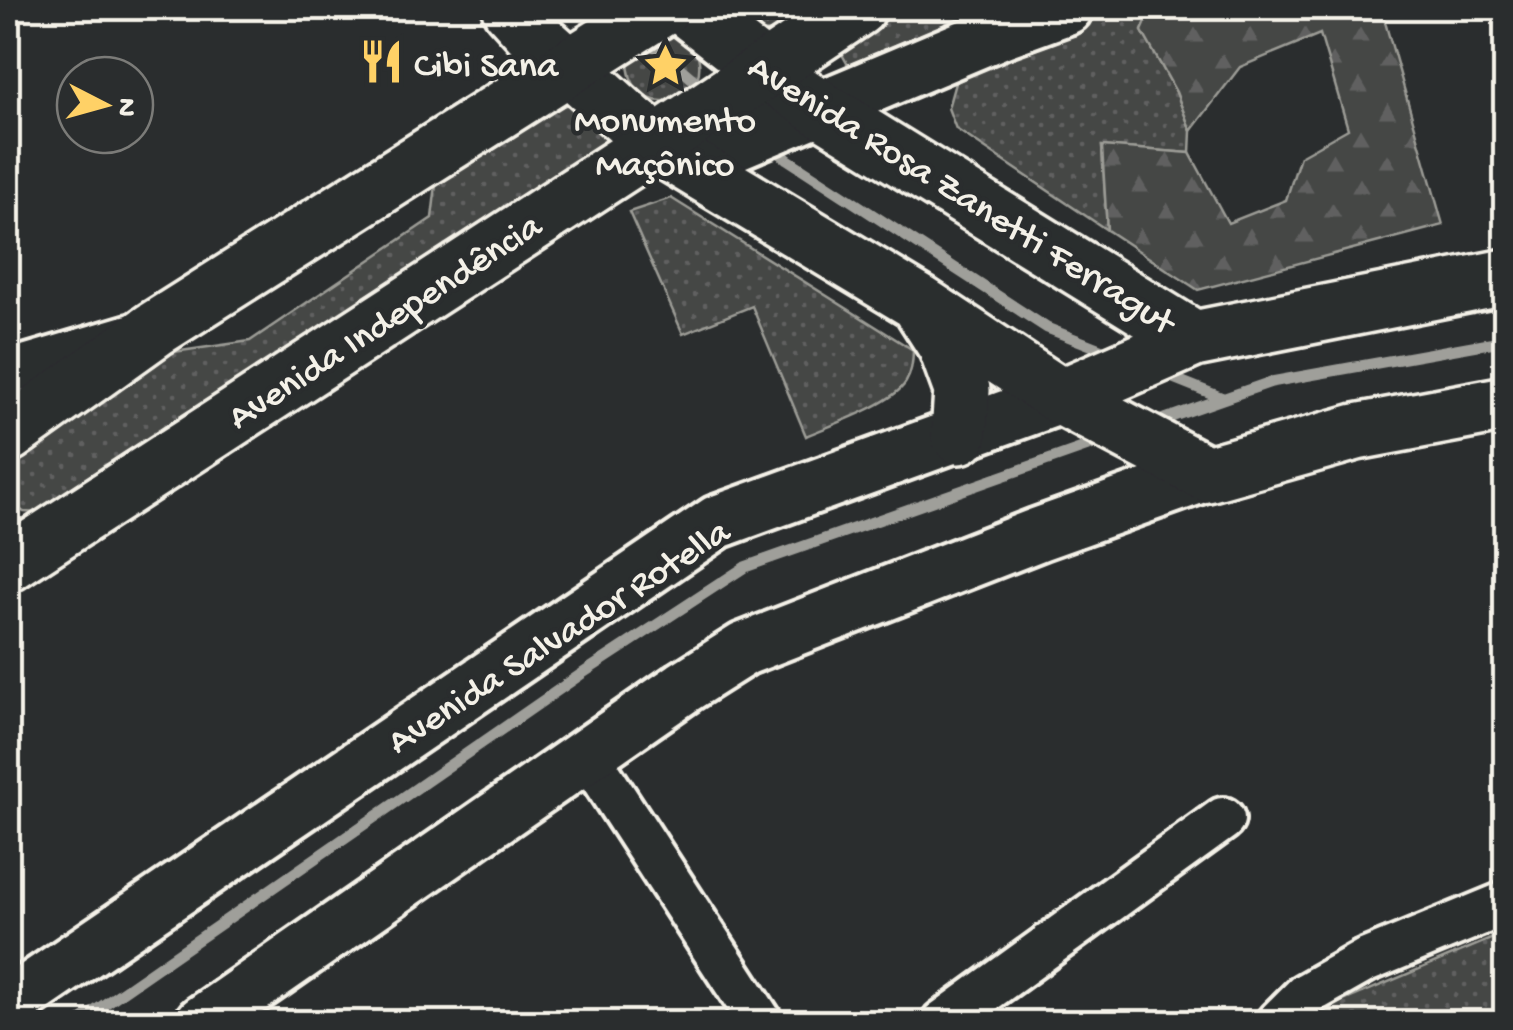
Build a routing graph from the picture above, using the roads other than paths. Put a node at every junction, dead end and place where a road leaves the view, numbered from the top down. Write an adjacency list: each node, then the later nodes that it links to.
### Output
1 (510, 8): 7 (main road)
2 (662, 8): 7 (main road)
3 (685, 8): 6 (main road, Avenida Rosa Zanetti Ferragut)
4 (858, 8): 6 (main road, Avenida Independência)
5 (1066, 8): 8 (street)
6 (786, 55): 8 (main road, Avenida Rosa Zanetti Ferragut); 9 (main road, Avenida Independência)
7 (571, 66): 9 (main road); 12 (main road)
8 (838, 100): 9 (street); 13 (main road, Avenida Rosa Zanetti Ferragut)
9 (666, 150): 11 (main road); 20 (main road, Avenida Independência)
10 (1506, 277): 13 (main road, Avenida Salvador Rotella)
11 (919, 303): 15 (main road); 18 (main road)
12 (154, 329): 14 (street); 17 (main road)
13 (1194, 339): 15 (main road, Avenida Salvador Rotella)
14 (8, 372)
15 (1061, 398): 18 (street, Avenida Salvador Rotella); 19 (main road)
16 (1506, 404): 19 (main road)
17 (8, 434)
18 (960, 436): 24 (street, Avenida Salvador Rotella)
19 (1207, 474): 21 (street)
20 (18, 545)
21 (588, 756): 25 (street); 26 (street)
22 (1223, 819): 27 (street)
23 (1506, 903): 28 (street)
24 (8, 1005)
25 (202, 1022)
26 (761, 1022)
27 (943, 1022)
28 (1278, 1022)

